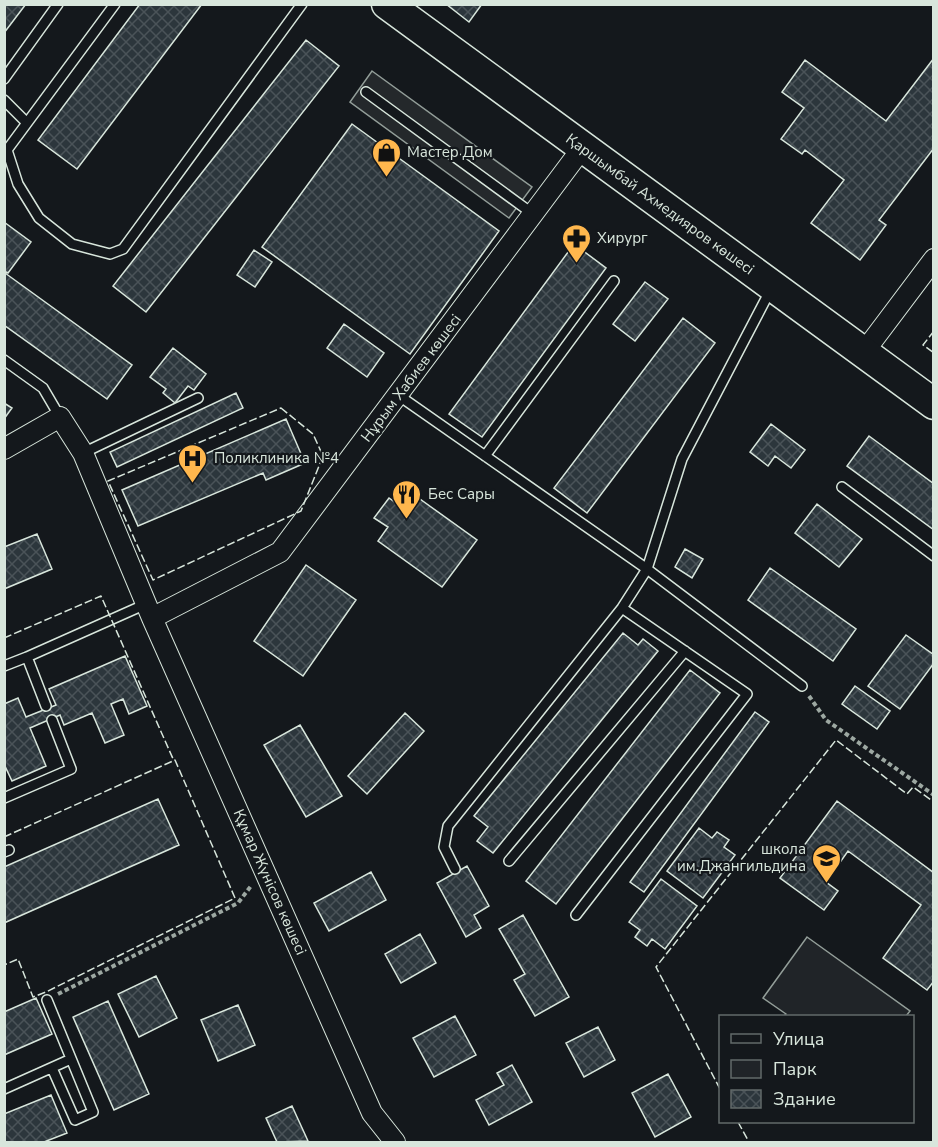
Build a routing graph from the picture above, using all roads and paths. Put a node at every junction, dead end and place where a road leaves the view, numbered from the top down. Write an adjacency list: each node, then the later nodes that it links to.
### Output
1 (58, 4): 5 (lane)
2 (115, 4): 8 (lane)
3 (302, 4): 10 (lane)
4 (387, 4): 9 (main road, Қаршымбай Ахмедияров көшесі)
5 (4, 79)
6 (366, 92): 11 (lane)
7 (4, 100): 8 (lane)
8 (27, 123): 10 (lane)
9 (583, 147): 11 (street, Нұрым Хабиев көшесі); 14 (main road, Қаршымбай Ахмедияров көшесі)
10 (6, 150)
11 (533, 214): 17 (street, Нұрым Хабиев көшесі)
12 (933, 259): 15 (street)
13 (614, 281): 23 (lane)
14 (772, 286): 15 (main road, Қаршымбай Ахмедияров көшесі); 26 (lane)
15 (864, 352): 19 (main road, Қаршымбай Ахмедияров көшесі)
16 (4, 360): 20 (lane)
17 (398, 395): 23 (lane); 28 (street, Нұрым Хабиев көшесі)
18 (198, 398): 22 (lane)
19 (933, 404)
20 (60, 417): 21 (street); 22 (street)
21 (4, 449)
22 (83, 453): 28 (street)
23 (485, 456): 26 (lane)
24 (842, 487): 25 (lane)
25 (933, 556)
26 (647, 569): 27 (lane); 32 (lane)
27 (622, 608): 29 (lane); 38 (lane)
28 (149, 611): 30 (lane); 39 (street, Құмар Жүнісов көшесі)
29 (685, 651): 37 (lane); 40 (lane)
30 (27, 657): 31 (lane); 33 (lane)
31 (4, 666)
32 (802, 686): 35 (path)
33 (46, 706)
34 (52, 720): 36 (lane)
35 (933, 795)
36 (4, 798)
37 (509, 861)
38 (455, 869)
39 (267, 877): 41 (path); 45 (street, Құмар Жүнісов көшесі)
40 (576, 915)
41 (47, 1000): 42 (lane)
42 (71, 1059): 43 (lane); 43 (lane)
43 (52, 1068): 44 (lane)
44 (4, 1089)
45 (394, 1143)

